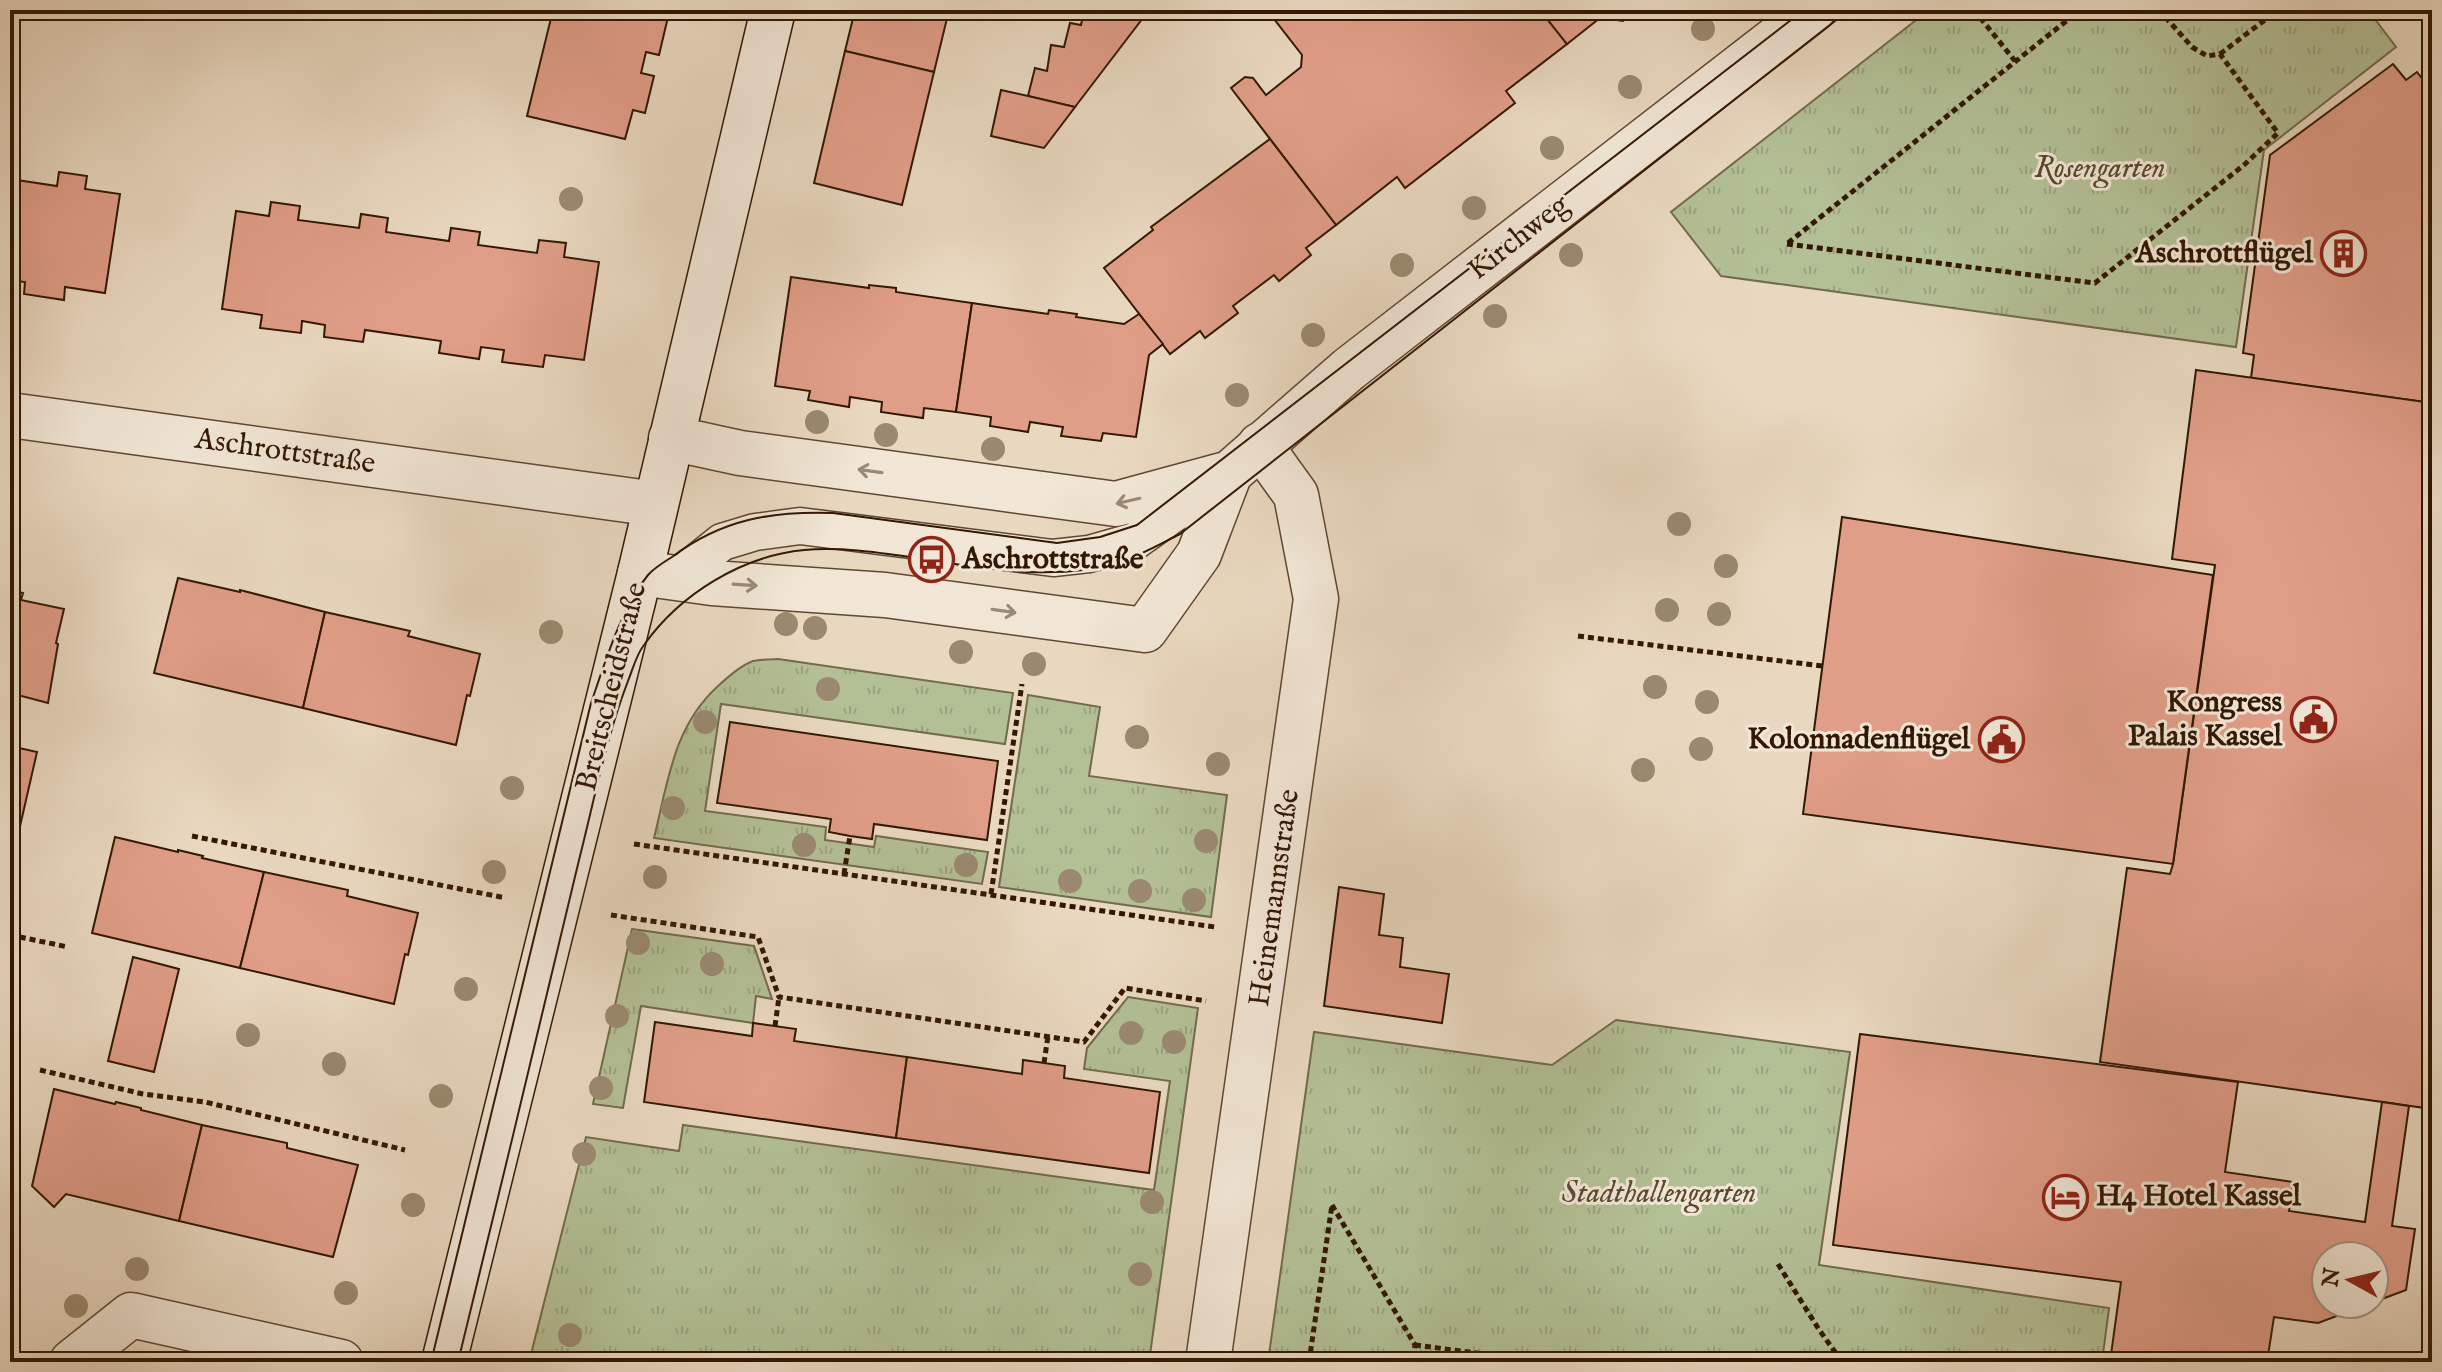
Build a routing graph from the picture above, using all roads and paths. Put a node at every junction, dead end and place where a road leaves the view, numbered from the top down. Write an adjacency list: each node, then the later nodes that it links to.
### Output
1 (773, 10): 10 (street, Breitscheidstraße)
2 (1813, 10): 11 (street, Kirchweg)
3 (1974, 10): 8 (path)
4 (2080, 10): 8 (path)
5 (2159, 10): 7 (path)
6 (2278, 10): 7 (path)
7 (2220, 54): 8 (path)
8 (2015, 61)
9 (10, 415): 12 (street, Aschrottstraße)
10 (671, 438): 11 (street, one-way to 10); 12 (street, Breitscheidstraße)
11 (1245, 459): 13 (lane); 13 (street, one-way to 11); 39 (street, Heinemannstraße)
12 (656, 504): 13 (street, Breitscheidstraße)
13 (658, 575): 38 (street, Breitscheidstraße)
14 (1578, 636): 15 (path)
15 (1822, 666)
16 (1022, 684): 22 (path)
17 (192, 836): 21 (path)
18 (850, 836): 20 (path)
19 (634, 844): 20 (path)
20 (844, 874): 22 (path)
21 (469, 892)
22 (991, 894): 24 (path)
23 (617, 916): 27 (path)
24 (1221, 927)
25 (10, 935): 26 (path)
26 (68, 947)
27 (779, 997): 29 (path); 30 (path)
28 (1211, 1002): 30 (path)
29 (775, 1026)
30 (1048, 1036): 31 (path)
31 (1044, 1063)
32 (40, 1070): 33 (path)
33 (405, 1150)
34 (1778, 1264): 43 (path)
35 (1415, 1345): 40 (path); 41 (path); 42 (path)
36 (72, 1362): 37 (street)
37 (341, 1362)
38 (444, 1362)
39 (1208, 1362)
40 (1309, 1362)
41 (1413, 1362)
42 (1545, 1362)
43 (1842, 1362)

